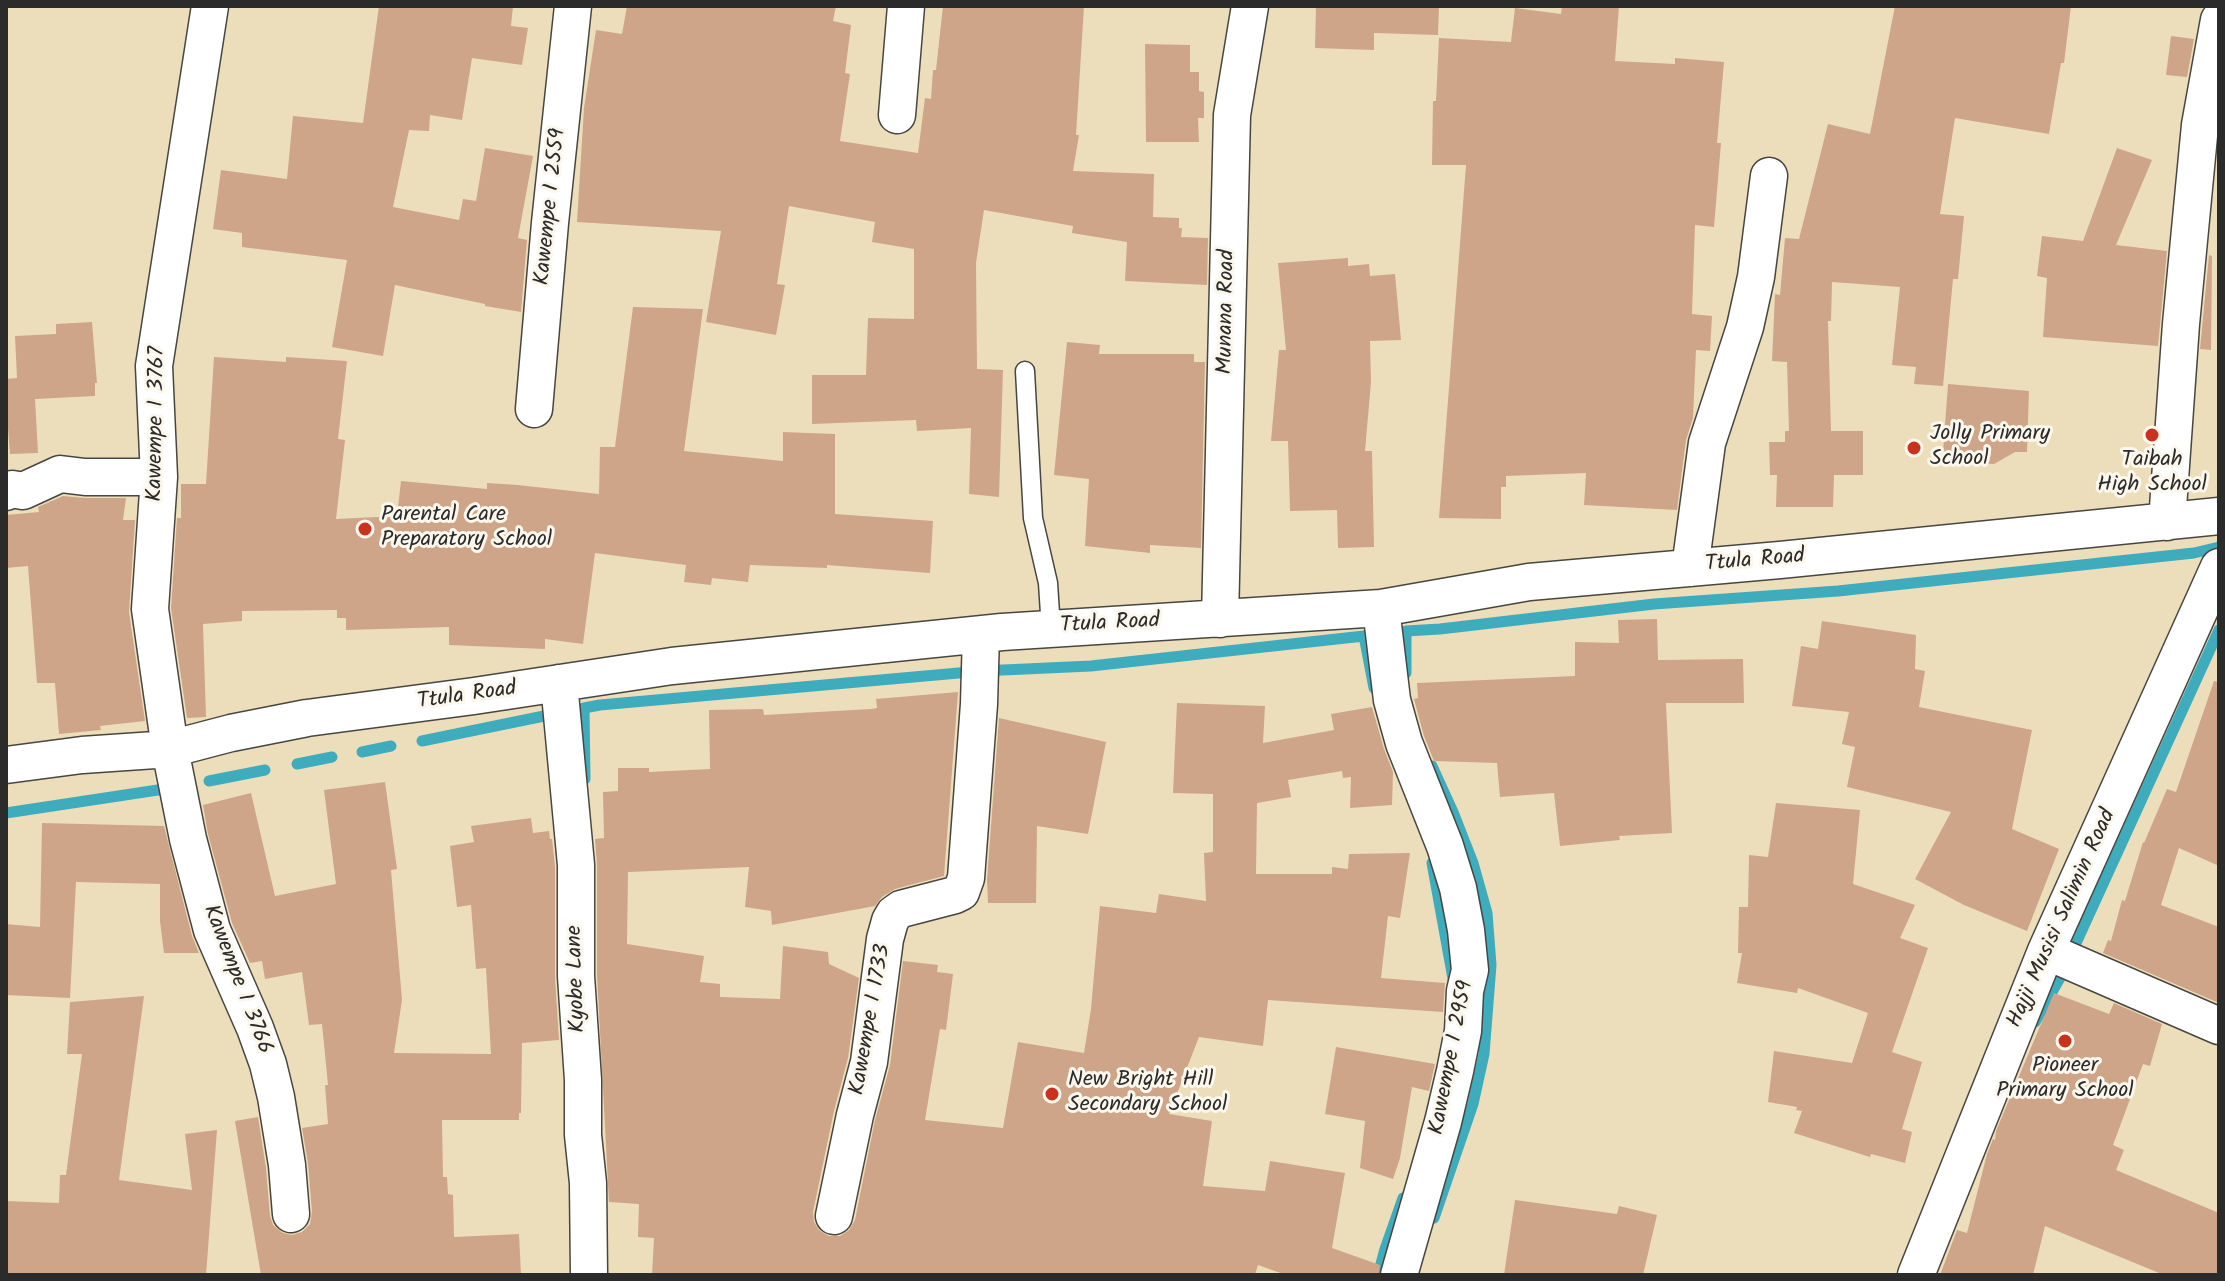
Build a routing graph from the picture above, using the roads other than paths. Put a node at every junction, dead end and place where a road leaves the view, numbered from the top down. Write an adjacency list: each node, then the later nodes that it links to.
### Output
1 (210, 6): 10 (street, Kawempe I 3767)
2 (573, 6): 9 (street, Kawempe I 2559)
3 (906, 6): 6 (street)
4 (1250, 6): 17 (street, Munana Road)
5 (2219, 20): 13 (street)
6 (897, 115)
7 (1769, 176): 15 (street)
8 (1025, 371): 18 (lane)
9 (534, 409)
10 (159, 477): 11 (street); 21 (street, Kawempe I 3767)
11 (6, 492)
12 (2219, 516): 13 (street, Ttula Road)
13 (2167, 522): 15 (street, Ttula Road)
14 (2219, 567): 23 (street, Hajji Musisi Salimin Road)
15 (1690, 568): 16 (street, Ttula Road)
16 (1381, 608): 17 (street, Ttula Road); 28 (street, Kawempe I 2959)
17 (1220, 619): 18 (street, Ttula Road)
18 (1051, 629): 19 (street, Ttula Road)
19 (981, 634): 20 (street, Ttula Road); 26 (street, Kawempe I 1733)
20 (559, 683): 21 (street, Ttula Road); 27 (street, Kyobe Lane)
21 (170, 749): 22 (street, Ttula Road); 25 (street, Kawempe I 3766)
22 (6, 765)
23 (2046, 951): 24 (street); 29 (street, Hajji Musisi Salimin Road)
24 (2219, 1026)
25 (291, 1214)
26 (834, 1216)
27 (589, 1275)
28 (1399, 1275)
29 (1916, 1275)

